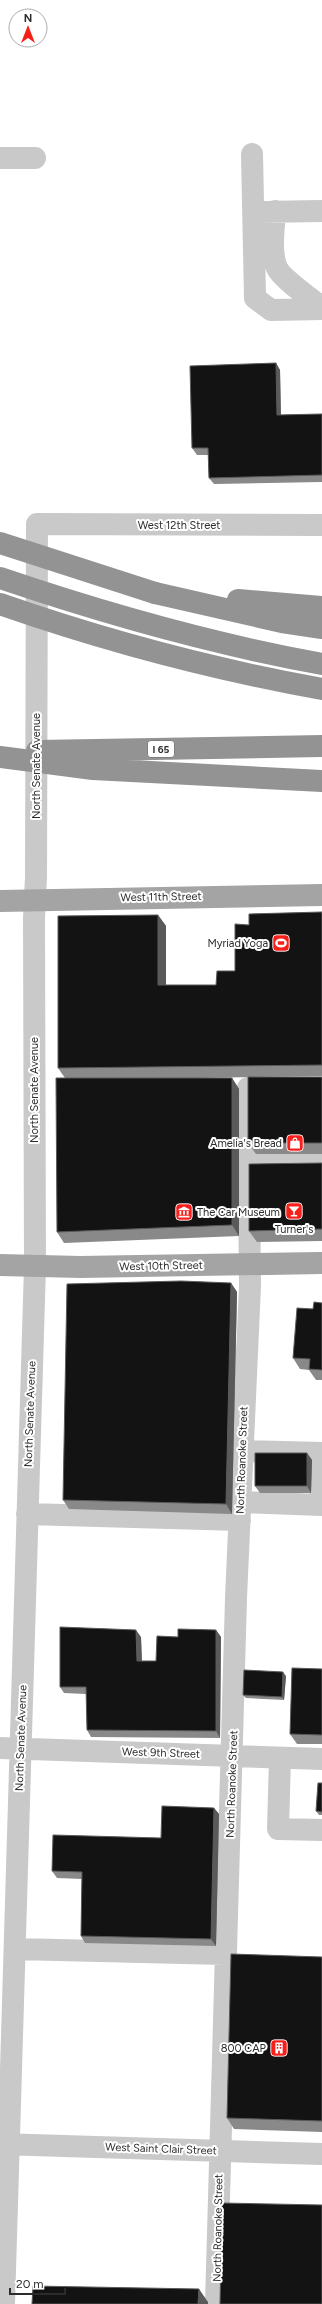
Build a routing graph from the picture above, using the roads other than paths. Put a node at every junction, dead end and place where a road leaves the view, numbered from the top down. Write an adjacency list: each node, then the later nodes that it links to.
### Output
1 (252, 154): 5 (street)
2 (0, 158): 3 (street)
3 (35, 158)
4 (322, 210): 6 (street)
5 (253, 212): 6 (street); 7 (street)
6 (275, 212): 7 (street)
7 (322, 308)
8 (37, 524): 9 (street, West 12th Street); 23 (street, North Senate Avenue)
9 (322, 525)
10 (0, 543): 12 (highway, bridge)
11 (0, 578): 16 (highway, bridge)
12 (155, 593): 14 (highway); 15 (highway)
13 (0, 604): 17 (highway, bridge)
14 (322, 608)
15 (322, 628)
16 (322, 664)
17 (322, 689)
18 (322, 746): 19 (highway, I 65, bridge)
19 (0, 752)
20 (0, 758): 21 (highway, bridge)
21 (322, 781)
22 (322, 895): 23 (main road, West 11th Street)
23 (35, 899): 24 (main road, West 11th Street); 31 (street, North Senate Avenue)
24 (0, 901)
25 (270, 1083): 26 (street, North Roanoke Street)
26 (248, 1163): 27 (street); 29 (street, North Roanoke Street)
27 (322, 1163)
28 (322, 1263): 29 (main road, West 10th Street)
29 (249, 1264): 31 (main road, West 10th Street); 32 (street, North Roanoke Street)
30 (0, 1265): 31 (main road, West 10th Street)
31 (35, 1266): 37 (street, North Senate Avenue)
32 (242, 1450): 33 (street); 36 (street, North Roanoke Street)
33 (322, 1453)
34 (322, 1460): 35 (street)
35 (321, 1505): 36 (street)
36 (240, 1511): 37 (street); 39 (street, North Roanoke Street)
37 (28, 1514): 38 (street, North Senate Avenue)
38 (10, 1748): 39 (street, West 9th Street); 43 (street, North Senate Avenue)
39 (233, 1756): 40 (street, West 9th Street); 44 (street, North Roanoke Street)
40 (280, 1758): 41 (street, West 9th Street); 42 (street)
41 (322, 1759)
42 (322, 1830)
43 (15, 1949): 44 (street); 45 (street, North Senate Avenue)
44 (225, 1954): 46 (street, North Roanoke Street)
45 (4, 2144): 46 (street, West Saint Clair Street); 48 (street, North Senate Avenue)
46 (220, 2151): 47 (street, West Saint Clair Street); 49 (street, North Roanoke Street)
47 (322, 2154)
48 (4, 2304)
49 (216, 2304)

